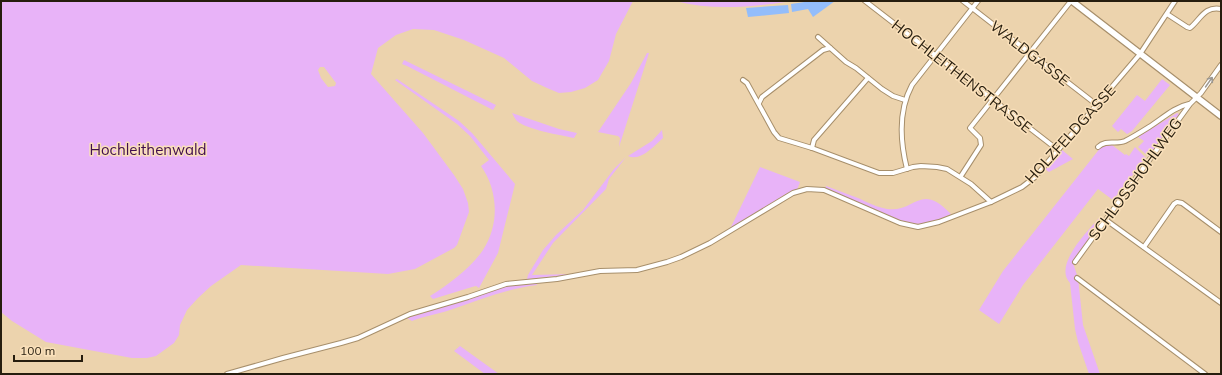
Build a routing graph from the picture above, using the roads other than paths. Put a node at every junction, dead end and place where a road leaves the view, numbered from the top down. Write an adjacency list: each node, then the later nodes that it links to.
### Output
1 (866, 1): 13 (street, HOCHLEITHENSTRASSE)
2 (963, 1): 6 (street, WALDGASSE)
3 (978, 1): 6 (street)
4 (1071, 1): 11 (street); 12 (street)
5 (1175, 1): 8 (street, HOLZFELDGASSE)
6 (972, 8): 11 (street, WALDGASSE); 13 (street)
7 (1221, 9): 8 (street)
8 (1167, 14): 12 (street, HOLZFELDGASSE)
9 (818, 37): 10 (street)
10 (830, 48): 15 (street); 20 (street)
11 (1030, 53): 19 (street); 22 (street, WALDGASSE)
12 (1140, 54): 17 (street); 22 (street, HOLZFELDGASSE)
13 (935, 56): 18 (street); 19 (street, HOCHLEITHENSTRASSE)
14 (1221, 65): 17 (street, SCHLOSSHOHLWEG, one-way to 14)
15 (868, 78): 18 (street); 25 (street)
16 (744, 80): 20 (street)
17 (1196, 97): 21 (street, SCHLOSSHOHLWEG); 23 (street)
18 (905, 100): 27 (street)
19 (993, 100): 26 (street, HOCHLEITHENSTRASSE); 28 (street)
20 (759, 103): 25 (street)
21 (1190, 104): 24 (street); 30 (street, SCHLOSSHOHLWEG)
22 (1096, 105): 26 (street, HOLZFELDGASSE)
23 (1221, 116)
24 (1098, 146)
25 (812, 148): 27 (street)
26 (1058, 150): 29 (street, HOLZFELDGASSE)
27 (907, 169): 28 (street)
28 (961, 176): 29 (street)
29 (991, 202): 36 (street, HOLZFELDGASSE)
30 (1106, 220): 32 (street); 33 (street, SCHLOSSHOHLWEG)
31 (1221, 232): 32 (street)
32 (1144, 247): 35 (street)
33 (1076, 262)
34 (1077, 278): 37 (street)
35 (1221, 303)
36 (227, 374)
37 (1205, 374)

